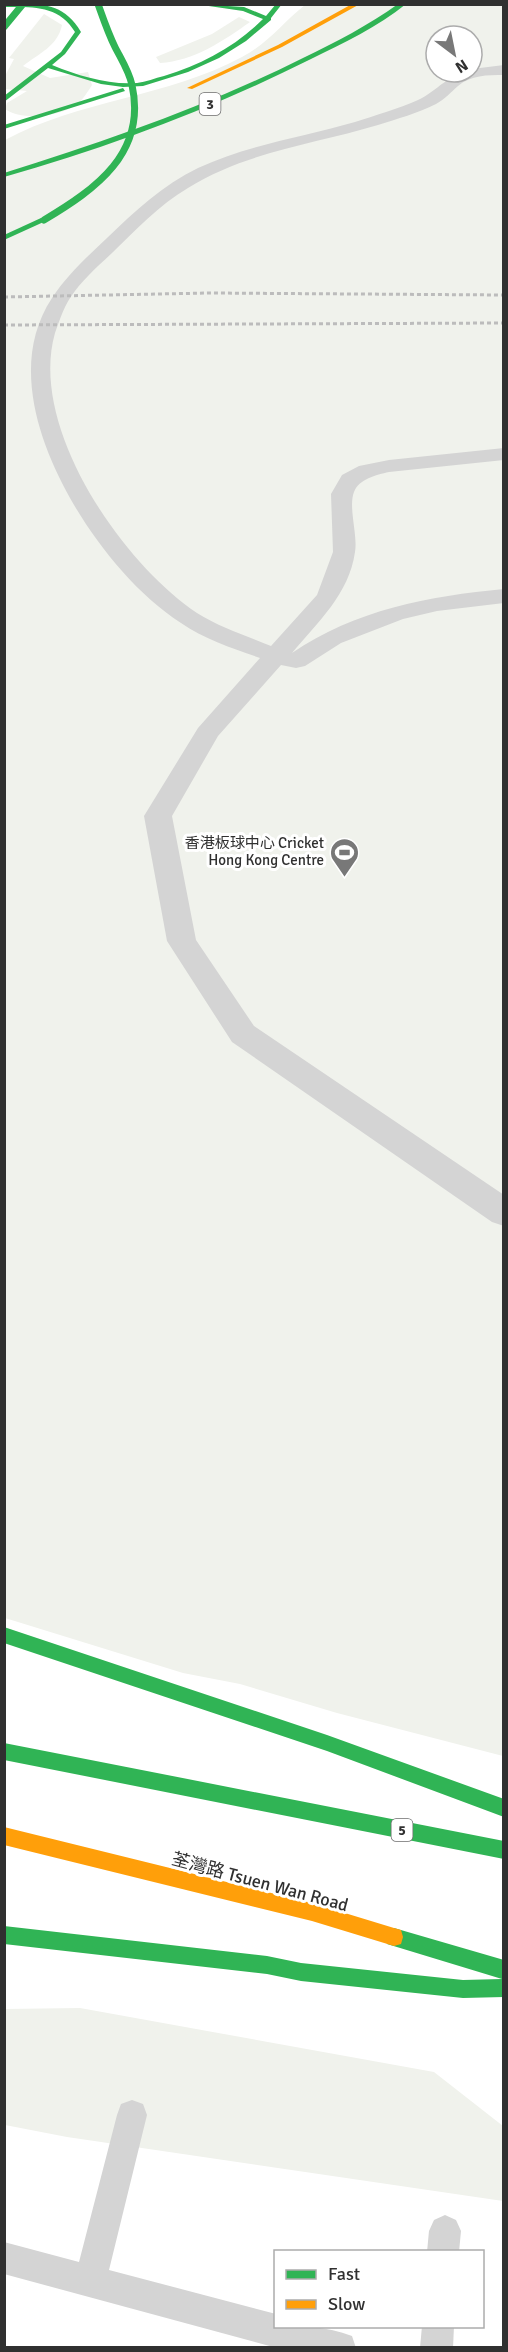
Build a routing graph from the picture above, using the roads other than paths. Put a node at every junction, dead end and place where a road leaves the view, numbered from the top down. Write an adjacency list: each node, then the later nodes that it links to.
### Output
1 (23, 4): 9 (main road, bridge)
2 (98, 4): 19 (main road, bridge)
3 (198, 4): 8 (main road)
4 (279, 4): 8 (main road)
5 (357, 4): 13 (main road, 3)
6 (403, 4): 18 (main road, 3)
7 (4, 5): 10 (main road)
8 (268, 19): 12 (main road)
9 (4, 27)
10 (49, 66): 12 (main road); 14 (main road)
11 (504, 70): 22 (street)
12 (136, 85): 17 (main road)
13 (174, 95)
14 (4, 99)
15 (153, 104): 16 (main road)
16 (122, 116)
17 (4, 127)
18 (4, 175)
19 (4, 238)
20 (504, 454): 22 (street)
21 (504, 596): 22 (street)
22 (275, 657): 23 (street)
23 (504, 1213)
24 (4, 1635): 26 (main road)
25 (4, 1751): 28 (main road, 5)
26 (504, 1808)
27 (4, 1836): 30 (main road, 荃灣路 Tsuen Wan Road)
28 (504, 1850)
29 (4, 1935): 31 (main road)
30 (504, 1970)
31 (504, 1988)
32 (132, 2115): 34 (lane)
33 (4, 2258): 34 (lane)
34 (90, 2281): 36 (lane)
35 (438, 2328): 37 (lane)
36 (340, 2348)
37 (436, 2348)

